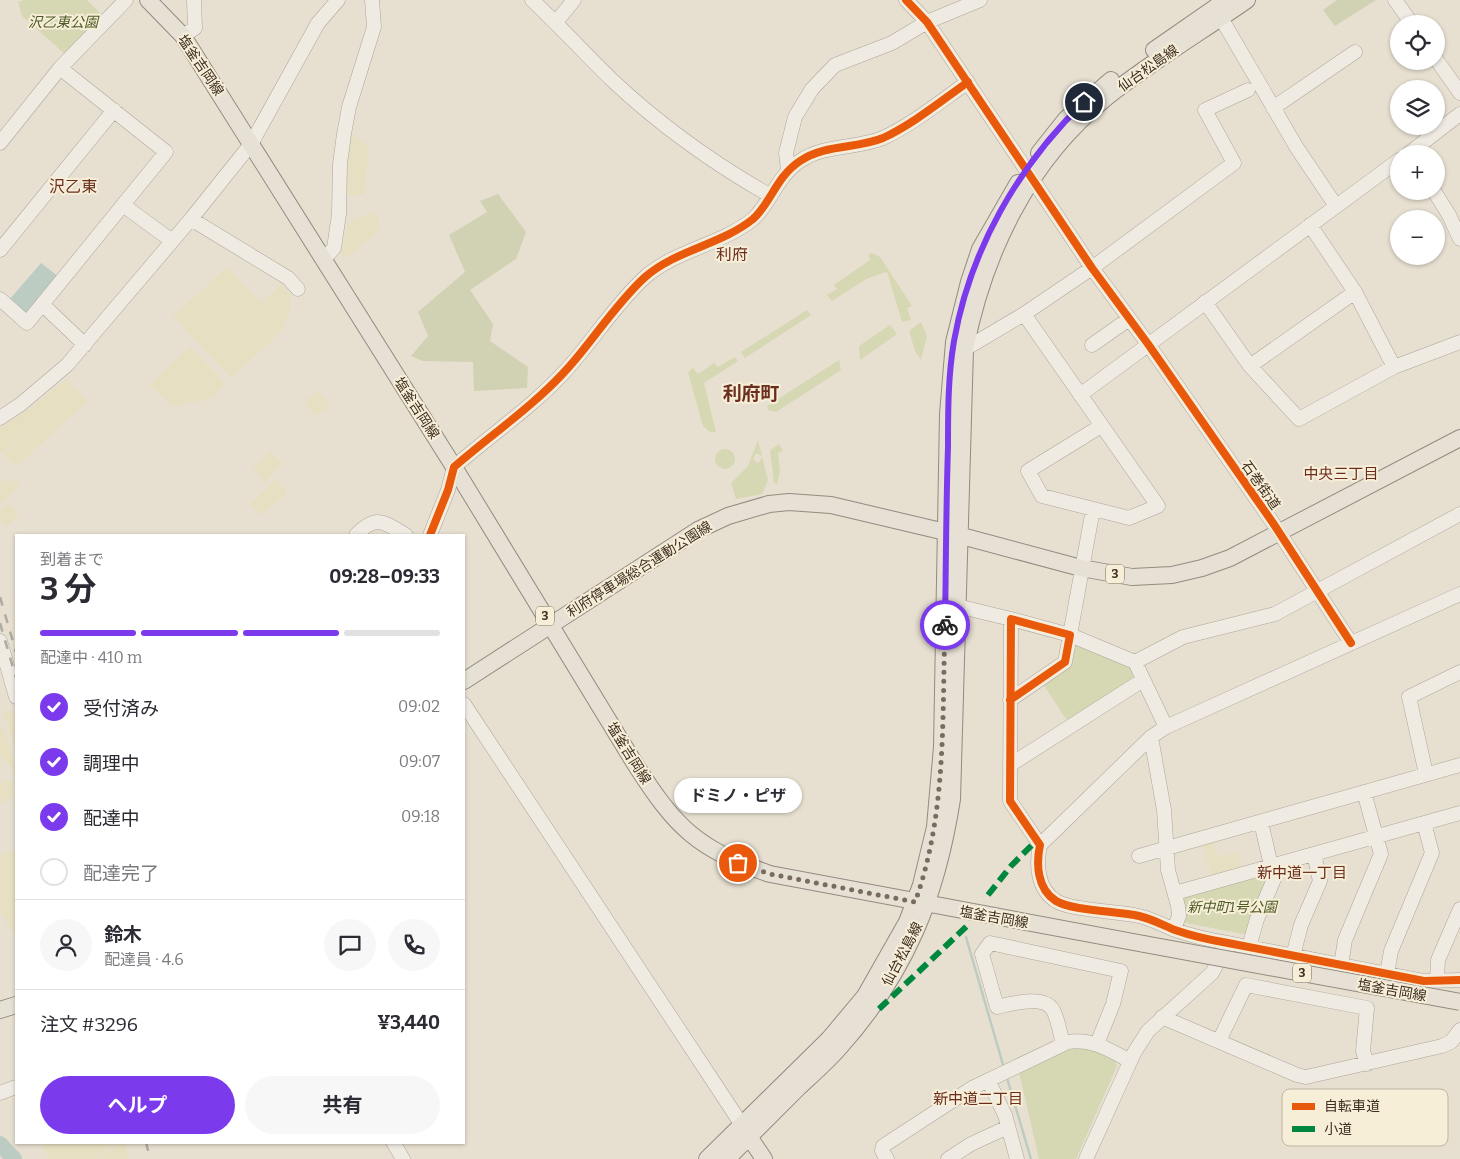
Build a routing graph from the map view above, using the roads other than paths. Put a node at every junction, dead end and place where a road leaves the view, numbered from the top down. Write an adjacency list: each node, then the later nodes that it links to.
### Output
1 (126, 0): 18 (street)
2 (148, 0): 16 (main road, 塩釜吉岡線 / 3)
3 (194, 0): 16 (street)
4 (338, 0): 27 (street)
5 (372, 0): 42 (street)
6 (532, 0): 14 (street)
7 (574, 0): 14 (street)
8 (906, 0): 15 (street, 石巻街道)
9 (980, 0): 15 (street)
10 (1247, 0): 12 (main road, 仙台松島線)
11 (1395, 0): 13 (street)
12 (1221, 6): 23 (street); 31 (main road, 仙台松島線)
13 (1406, 15)
14 (556, 22): 32 (street)
15 (927, 22): 20 (street, 石巻街道); 30 (street)
16 (183, 36): 27 (main road, 塩釜吉岡線 / 3)
17 (1355, 52): 23 (street)
18 (60, 68): 24 (street); 26 (street)
19 (1444, 70): 22 (street)
20 (968, 82): 30 (street); 31 (street, 石巻街道)
21 (1248, 90): 43 (street)
22 (1460, 93)
23 (1273, 108): 35 (street)
24 (114, 110): 34 (street); 41 (street)
25 (1460, 114): 28 (street)
26 (0, 142)
27 (251, 144): 37 (street); 42 (main road, 塩釜吉岡線 / 3)
28 (1420, 145)
29 (1390, 167): 35 (street)
30 (788, 170): 32 (street)
31 (1030, 174): 43 (street, 石巻街道); 55 (main road, 仙台松島線); 69 (main road, 仙台松島線)
32 (769, 195): 62 (street)
33 (1443, 200): 36 (street)
34 (123, 205): 40 (street); 48 (street)
35 (1336, 206): 38 (street)
36 (1454, 211): 39 (street)
37 (191, 219): 40 (street); 44 (street)
38 (1310, 224): 45 (street); 47 (street)
39 (1460, 239)
40 (172, 241): 53 (street)
41 (0, 250)
42 (323, 260): 62 (main road, 塩釜吉岡線 / 3)
43 (1092, 268): 49 (street); 50 (street, 石巻街道)
44 (298, 289)
45 (1355, 292): 56 (street); 57 (street)
46 (0, 299): 48 (street)
47 (1205, 302): 52 (street); 56 (street)
48 (42, 304): 53 (street)
49 (1024, 314): 55 (street); 58 (street)
50 (1129, 319): 52 (street, 石巻街道); 54 (street)
51 (1460, 342): 57 (street)
52 (1148, 344): 58 (street); 65 (street, 石巻街道)
53 (84, 345): 59 (street)
54 (1092, 345)
55 (965, 349): 69 (main road, 仙台松島線)
56 (1250, 366): 57 (street)
57 (1394, 367)
58 (1080, 396): 60 (street)
59 (0, 418)
60 (1100, 426): 63 (street); 63 (street)
61 (1460, 438): 65 (main road, 3)
62 (454, 467): 68 (street); 75 (main road, 塩釜吉岡線 / 3)
63 (1093, 509): 70 (street)
64 (1460, 514): 71 (street)
65 (1279, 532): 70 (main road, 3); 71 (street, 石巻街道)
66 (357, 534): 67 (street)
67 (404, 534)
68 (430, 534)
69 (952, 534): 70 (main road, 3); 73 (main road, 仙台松島線); 75 (main road, 利府停車場総合運動公園線); 102 (main road, 仙台松島線)
70 (1081, 568): 76 (street)
71 (1318, 590): 78 (street, 石巻街道); 79 (street)
72 (1460, 594): 78 (street)
73 (957, 606): 74 (street); 102 (main road, 仙台松島線)
74 (1011, 619): 76 (street); 84 (street)
75 (550, 625): 81 (main road, 利府停車場総合運動公園線); 102 (main road, 塩釜吉岡線 / 3)
76 (1070, 635): 79 (street); 84 (street)
77 (0, 641): 83 (street)
78 (1351, 643): 86 (street)
79 (1135, 662): 82 (street)
80 (1460, 672): 90 (street)
81 (465, 679)
82 (1143, 680): 86 (street); 88 (street)
83 (15, 694)
84 (1010, 700): 88 (street)
85 (465, 706): 126 (street)
86 (1166, 728): 87 (street)
87 (1151, 737): 96 (street); 97 (street)
88 (1010, 765): 96 (street)
89 (1460, 765): 90 (street)
90 (1426, 774): 91 (street)
91 (1364, 792): 93 (street); 95 (street)
92 (1460, 813): 94 (street)
93 (1261, 822): 97 (street); 100 (street)
94 (1424, 823): 95 (street); 109 (street)
95 (1376, 836): 98 (street); 108 (street)
96 (1040, 845): 104 (street)
97 (1167, 848): 99 (street); 101 (street)
98 (1314, 854): 100 (street); 107 (street)
99 (1139, 856)
100 (1271, 866): 101 (street); 106 (street)
101 (1175, 893): 104 (street)
102 (921, 903): 112 (main road, 塩釜吉岡線 / 3, bridge); 126 (main road, 仙台松島線)
103 (1460, 909): 110 (street)
104 (1174, 930): 105 (street)
105 (1228, 943): 106 (street); 115 (street)
106 (1250, 947): 107 (street)
107 (1292, 956): 108 (street)
108 (1340, 965): 109 (street)
109 (1387, 974): 110 (street)
110 (1437, 980): 111 (street)
111 (1460, 980)
112 (1460, 1002)
113 (15, 1005): 114 (main road)
114 (0, 1010)
115 (1162, 1017): 117 (street); 120 (street)
116 (1460, 1030): 121 (street)
117 (1219, 1041): 121 (street); 121 (street)
118 (1063, 1044): 119 (street); 119 (street); 122 (street)
119 (1097, 1044): 120 (street)
120 (1130, 1061): 135 (street)
121 (1367, 1064)
122 (998, 1075): 125 (street); 132 (street)
123 (15, 1087): 124 (street)
124 (0, 1093)
125 (1008, 1127): 133 (street); 134 (street)
126 (746, 1131): 129 (main road); 130 (main road); 131 (main road)
127 (394, 1144): 128 (street)
128 (404, 1159)
129 (707, 1159)
130 (727, 1159)
131 (764, 1159)
132 (887, 1159)
133 (948, 1159)
134 (1017, 1159)
135 (1086, 1159)

